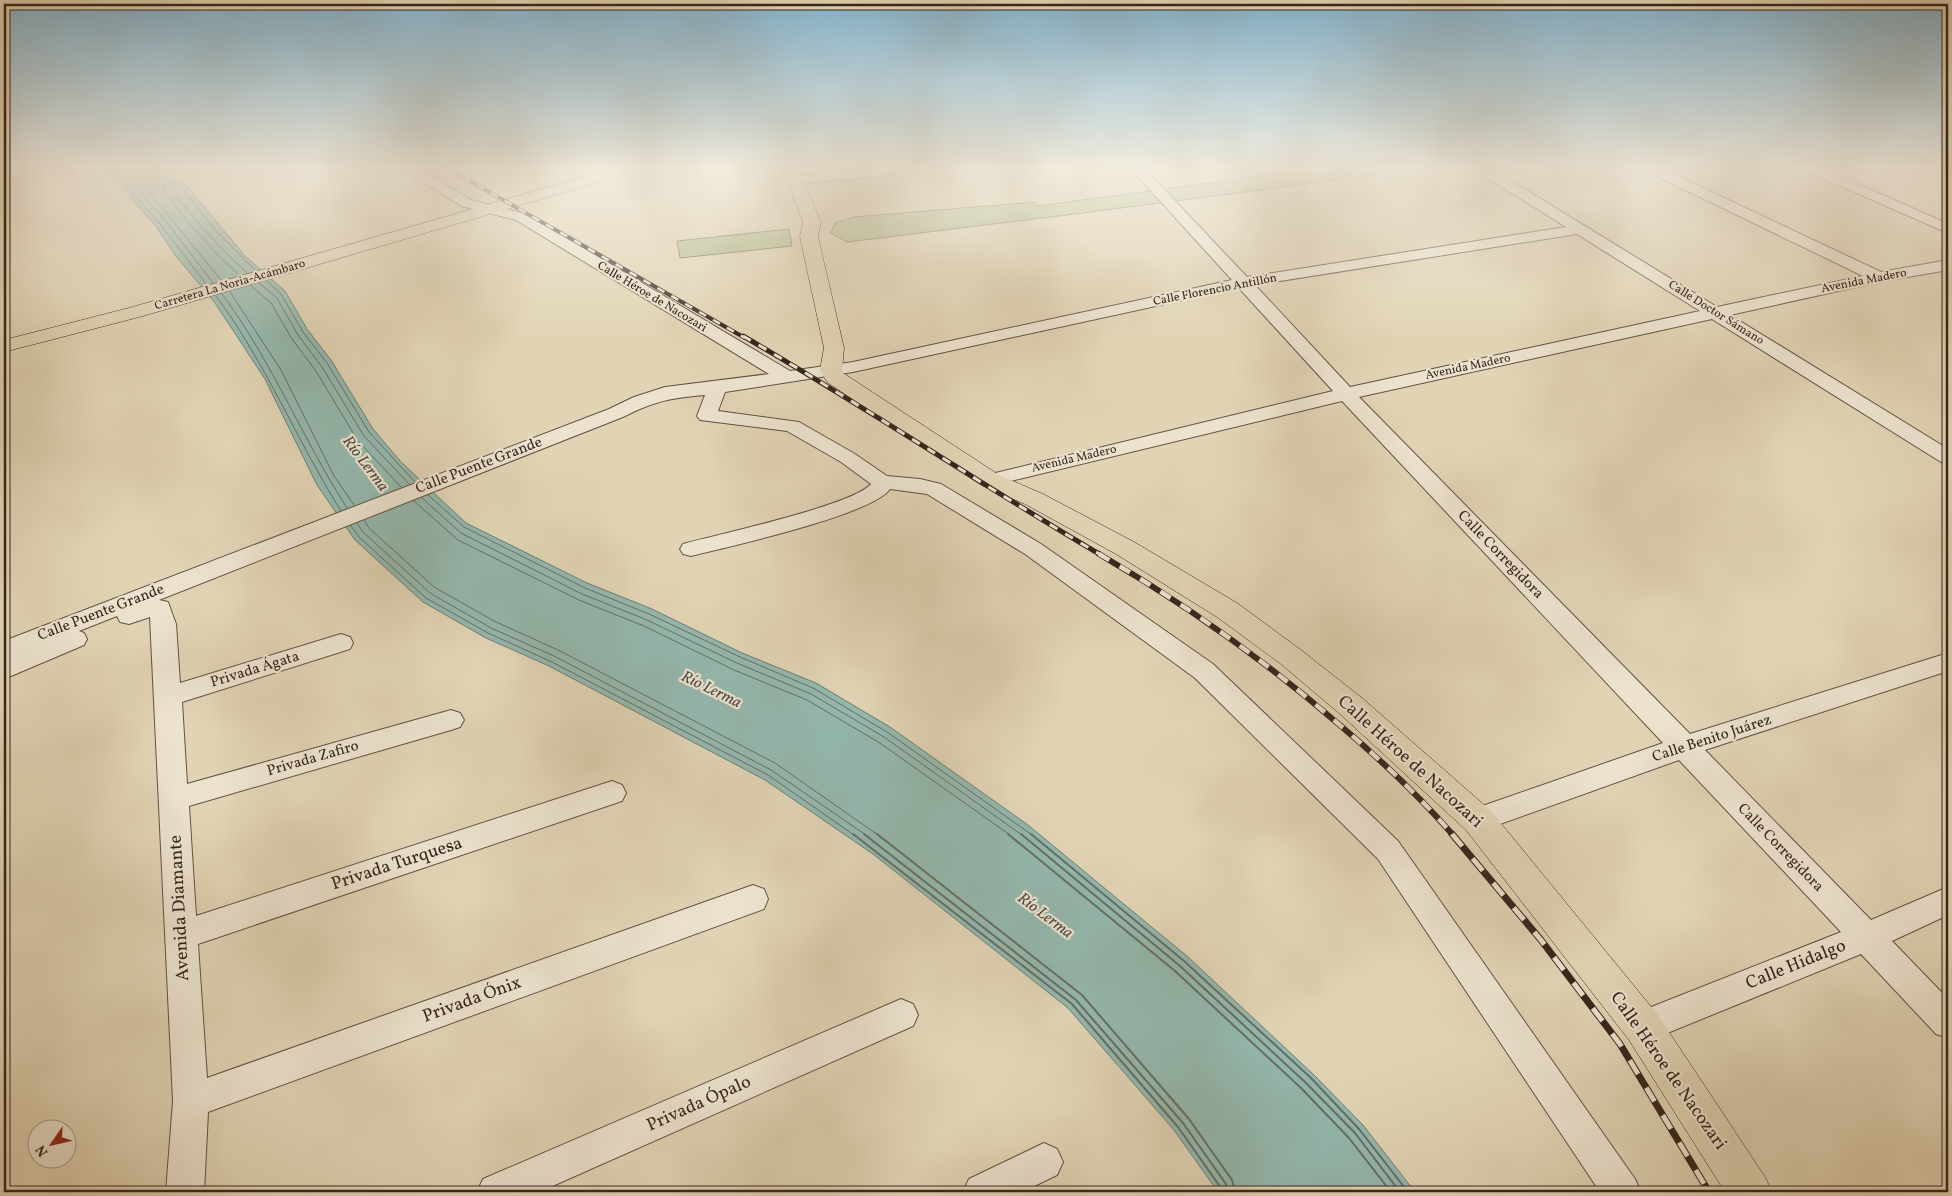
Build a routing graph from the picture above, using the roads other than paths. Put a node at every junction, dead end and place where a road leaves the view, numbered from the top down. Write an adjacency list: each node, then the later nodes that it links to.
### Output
1 (433, 225): 14 (main road, Carretera La Noria-Acámbaro)
2 (533, 225): 16 (street, Calle Héroe de Nacozari)
3 (799, 225): 9 (main road)
4 (811, 225): 9 (main road)
5 (1191, 225): 12 (street, Calle Corregidora)
6 (1574, 225): 8 (street, Calle Doctor Sámano)
7 (1770, 225): 11 (street)
8 (1581, 229): 12 (street, Calle Florencio Antillón); 13 (street, Calle Doctor Sámano)
9 (809, 237): 15 (main road)
10 (1948, 265): 11 (street, Avenida Madero)
11 (1879, 277): 13 (street, Avenida Madero)
12 (1245, 282): 15 (street, Calle Florencio Antillón); 18 (street, Calle Corregidora)
13 (1714, 312): 18 (street, Avenida Madero); 19 (street, Calle Doctor Sámano)
14 (4, 346)
15 (839, 362): 16 (street, Calle Puente Grande); 20 (main road, Calle Héroe de Nacozari)
16 (786, 378): 17 (street, Calle Puente Grande)
17 (716, 388): 21 (street); 24 (street, Calle Puente Grande)
18 (1346, 394): 20 (street, Avenida Madero); 29 (street, Calle Corregidora)
19 (1948, 458)
20 (999, 477): 32 (main road, Calle Héroe de Nacozari)
21 (882, 482): 22 (street); 45 (street)
22 (691, 549)
23 (341, 643): 27 (street, Privada Ágata)
24 (4, 651)
25 (1948, 662): 29 (street, Calle Benito Juárez)
26 (4, 670): 27 (street, Avenida Diamante)
27 (169, 696): 31 (street, Avenida Diamante)
28 (451, 720): 31 (street, Privada Zafiro)
29 (1683, 748): 32 (street, Calle Benito Juárez); 36 (street, Calle Corregidora)
30 (612, 793): 35 (street, Privada Turquesa)
31 (174, 799): 35 (street, Avenida Diamante)
32 (1478, 820): 39 (main road, Calle Héroe de Nacozari)
33 (753, 899): 40 (street, Privada Ónix)
34 (1948, 901): 36 (street, Calle Hidalgo)
35 (182, 935): 40 (street, Avenida Diamante)
36 (1866, 937): 38 (street, Calle Corregidora); 39 (street, Calle Hidalgo)
37 (901, 1016): 43 (street, Privada Ópalo)
38 (1948, 1022)
39 (1643, 1028): 46 (main road, Calle Héroe de Nacozari)
40 (191, 1101): 42 (street, Avenida Diamante)
41 (1044, 1162): 44 (street)
42 (185, 1192)
43 (496, 1192)
44 (982, 1192)
45 (1622, 1192)
46 (1750, 1192)

